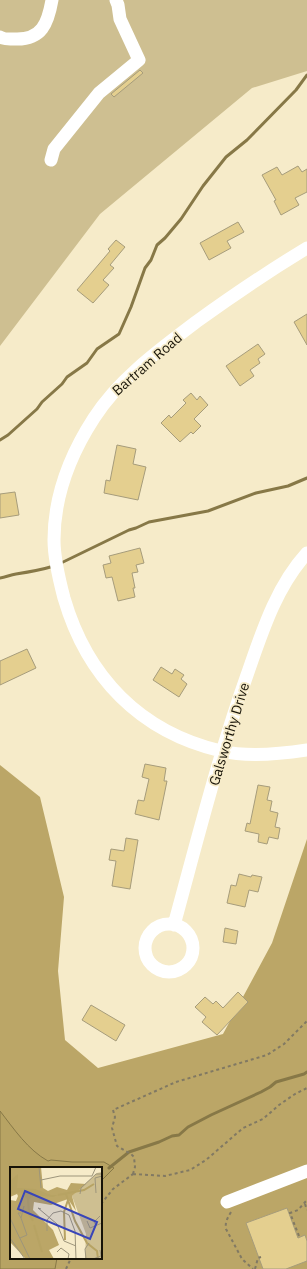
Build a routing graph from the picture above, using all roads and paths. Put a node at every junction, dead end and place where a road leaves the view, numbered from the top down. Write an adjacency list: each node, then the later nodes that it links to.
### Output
1 (52, 0): 3 (street)
2 (116, 0): 4 (street)
3 (0, 36)
4 (51, 160)
5 (307, 248): 8 (street, Bartram Road)
6 (307, 553): 8 (street, Galsworthy Drive)
7 (307, 750): 8 (street, Bartram Road)
8 (222, 751): 9 (street, Galsworthy Drive)
9 (174, 925)
10 (307, 1021): 13 (path)
11 (307, 1088): 13 (path)
12 (307, 1171): 15 (street)
13 (133, 1174): 16 (path)
14 (307, 1200): 17 (path)
15 (229, 1201): 23 (path)
16 (102, 1203)
17 (304, 1203): 18 (path); 19 (path)
18 (307, 1210)
19 (299, 1236)
20 (261, 1257): 23 (path)
21 (71, 1259): 22 (path)
22 (66, 1269)
23 (254, 1269)

